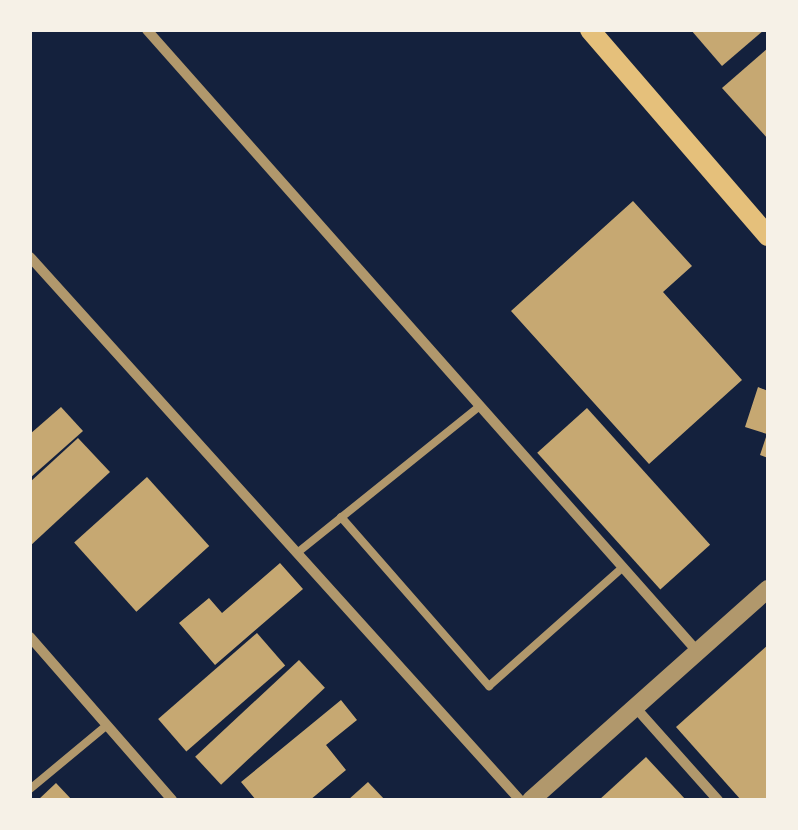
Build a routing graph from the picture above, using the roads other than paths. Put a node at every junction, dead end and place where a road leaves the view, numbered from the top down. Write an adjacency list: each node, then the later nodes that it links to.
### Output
1 (147, 30): 5 (street)
2 (596, 32): 3 (main road)
3 (768, 236)
4 (30, 257): 7 (street)
5 (480, 406): 6 (lane); 8 (street)
6 (342, 517): 7 (lane); 8 (lane)
7 (297, 553): 16 (street)
8 (623, 567): 11 (street)
9 (768, 588): 11 (street)
10 (30, 637): 13 (street)
11 (697, 652): 12 (street)
12 (635, 707): 17 (street); 18 (street)
13 (106, 725): 14 (lane); 15 (street)
14 (30, 789)
15 (172, 800)
16 (520, 800)
17 (531, 800)
18 (718, 800)

